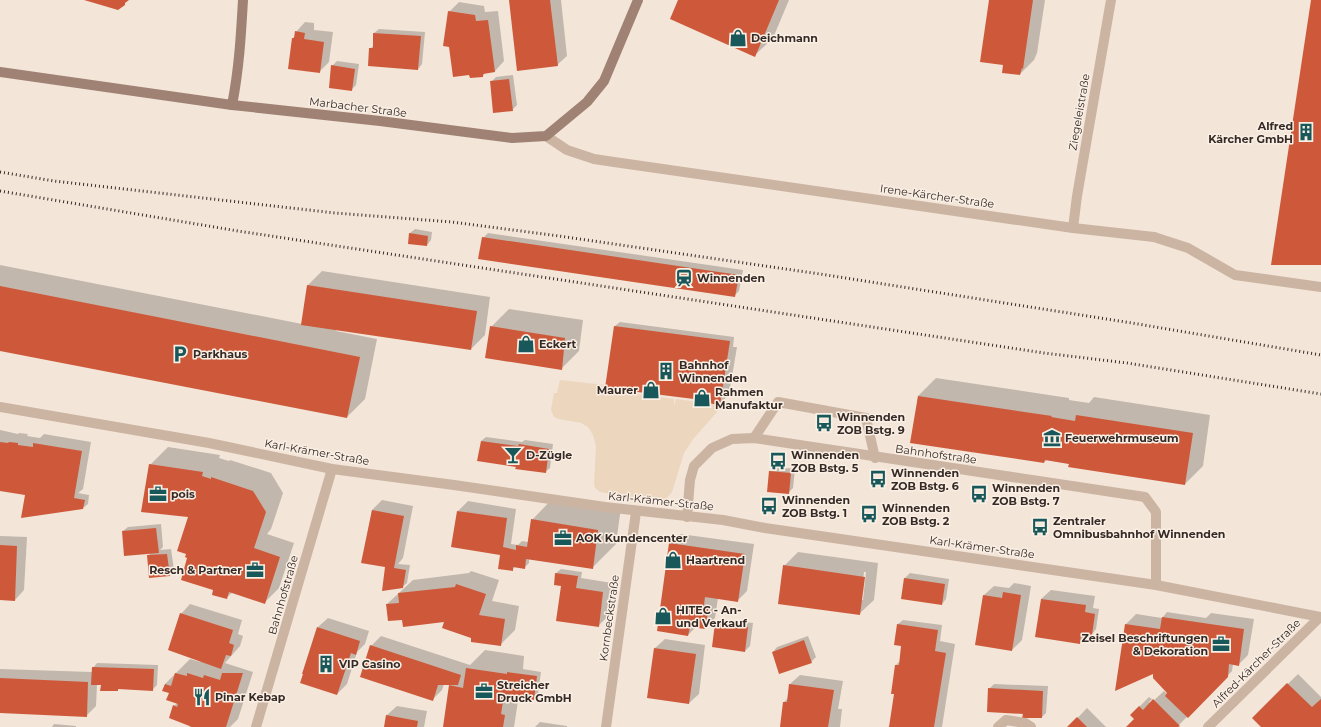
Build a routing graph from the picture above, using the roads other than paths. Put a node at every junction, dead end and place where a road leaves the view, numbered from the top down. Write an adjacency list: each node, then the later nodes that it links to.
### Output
1 (242, 0): 5 (main road)
2 (638, 0): 6 (main road)
3 (1111, 0): 7 (street, Ziegeleistraße)
4 (0, 72): 5 (main road, Marbacher Straße)
5 (232, 105): 6 (main road, Marbacher Straße)
6 (546, 136): 7 (street, Irene-Kärcher-Straße)
7 (1074, 228): 8 (street, Irene-Kärcher-Straße)
8 (1321, 287)
9 (0, 407): 12 (street, Karl-Krämer-Straße)
10 (754, 438): 11 (street, Bahnhofstraße); 11 (street); 14 (street, Bahnhofstraße)
11 (875, 458): 15 (street, Bahnhofstraße)
12 (332, 469): 13 (street, Karl-Krämer-Straße); 17 (street, Bahnhofstraße)
13 (636, 512): 14 (street, Karl-Krämer-Straße); 18 (street, Kornbeckstraße)
14 (687, 517): 15 (street, Karl-Krämer-Straße)
15 (1156, 585): 16 (street, Karl-Krämer-Straße)
16 (1320, 617): 21 (street, Alfred-Kärcher-Straße)
17 (256, 727)
18 (606, 727)
19 (998, 727): 20 (street)
20 (1030, 727)
21 (1208, 727)

